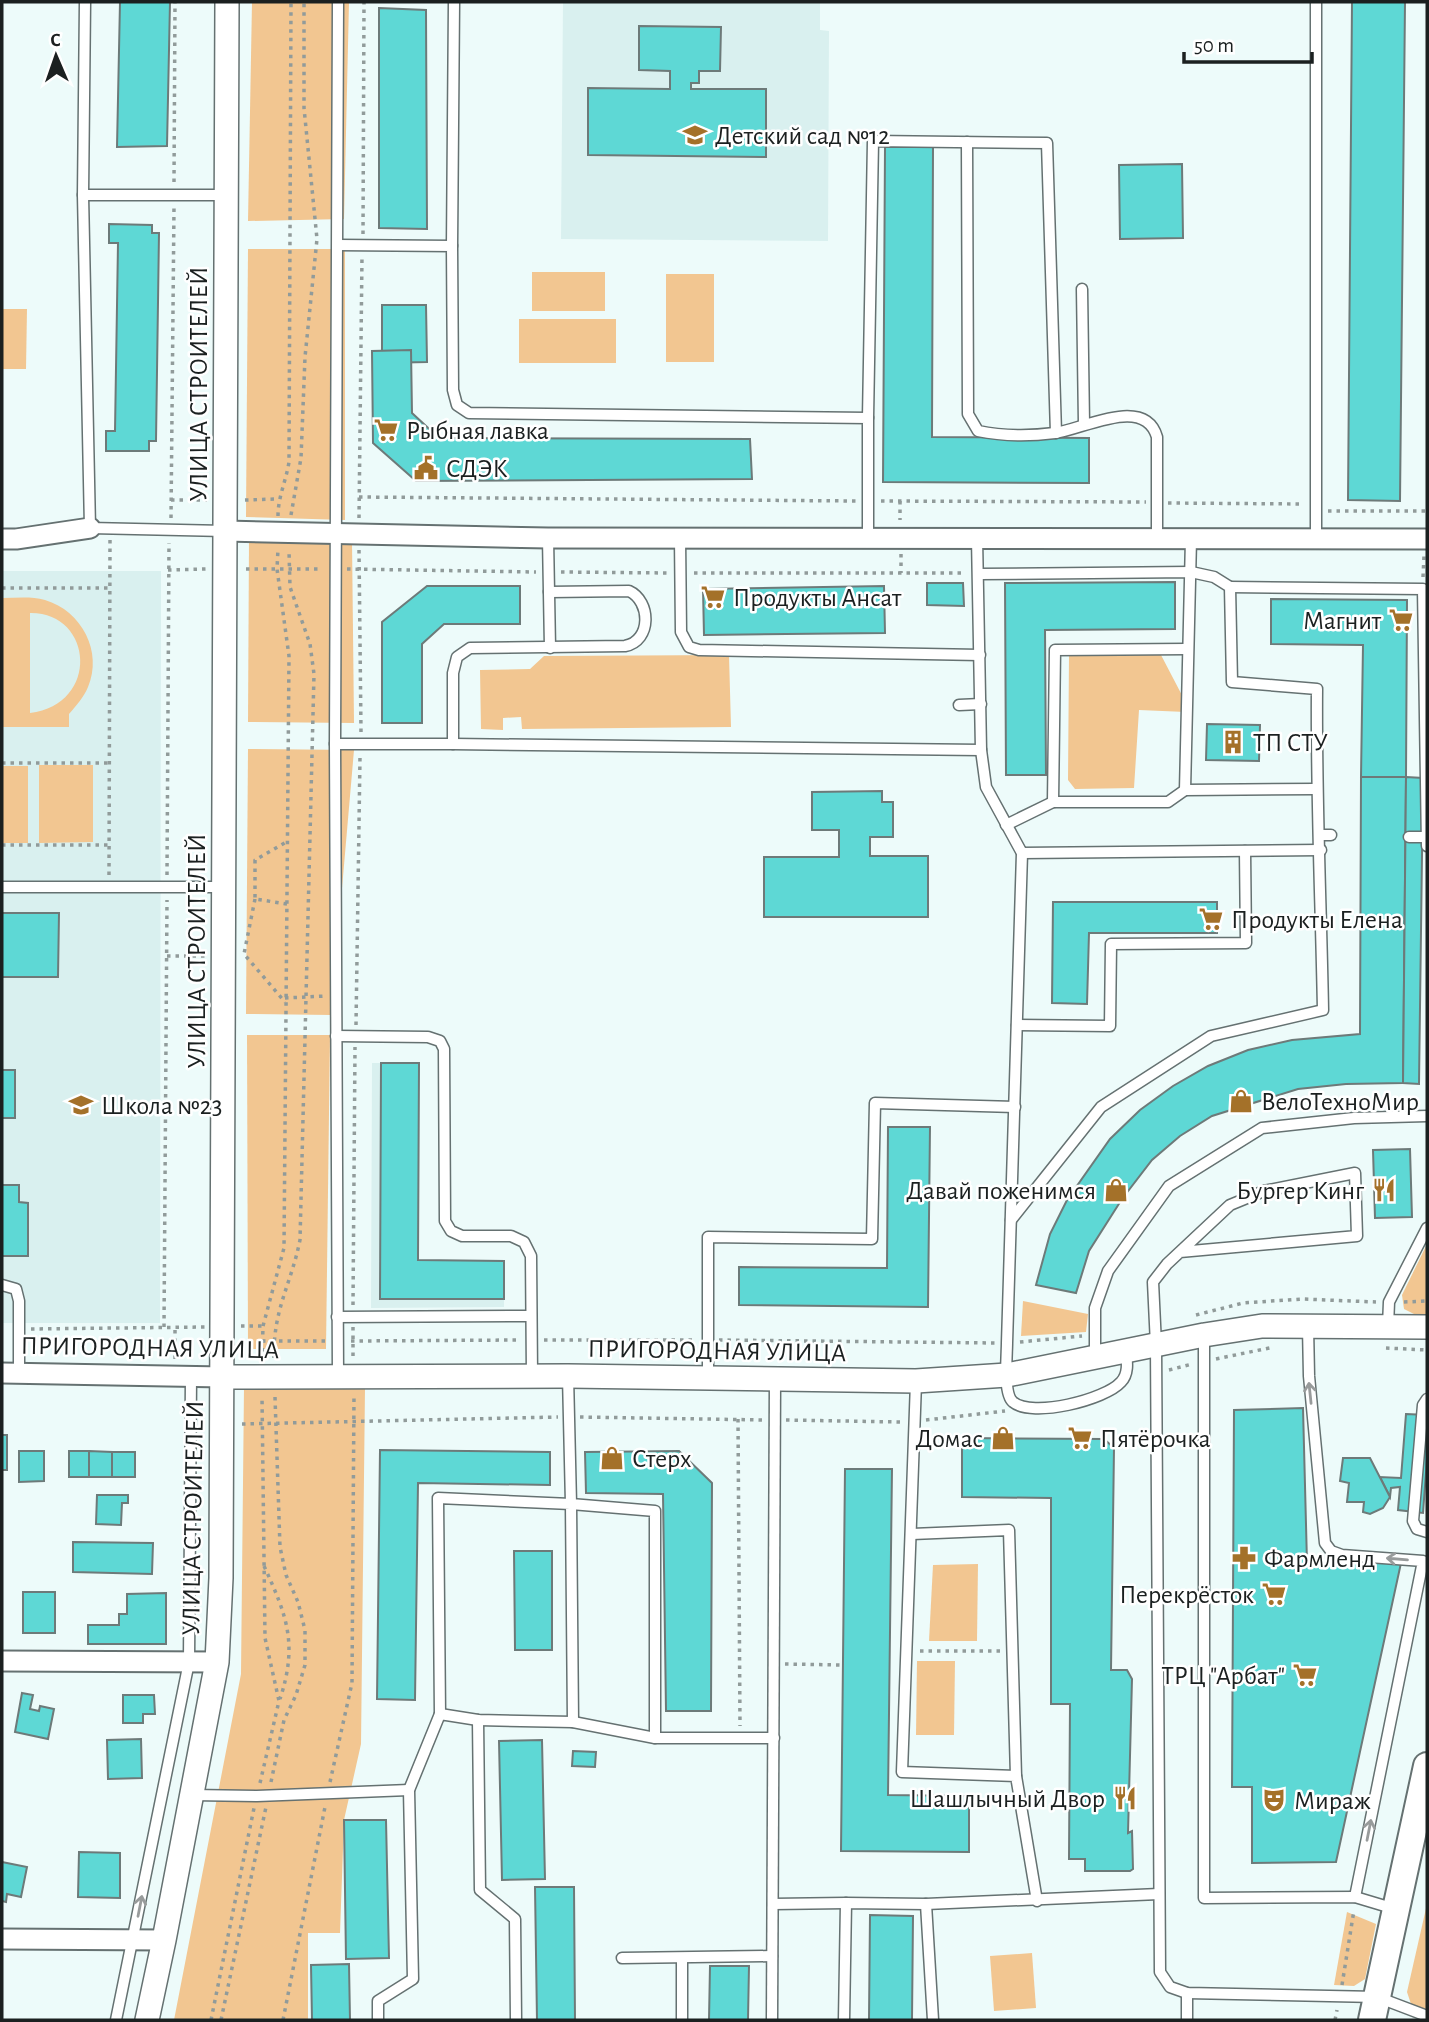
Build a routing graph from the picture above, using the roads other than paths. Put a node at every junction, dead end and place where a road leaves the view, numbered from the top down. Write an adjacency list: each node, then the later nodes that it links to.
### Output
1 (85, 2): 7 (lane)
2 (227, 2): 8 (street, УЛИЦА СТРОИТЕЛЕЙ)
3 (338, 2): 9 (lane)
4 (454, 2): 10 (lane)
5 (1316, 2): 25 (lane)
6 (967, 142): 12 (lane); 14 (lane); 14 (lane)
7 (83, 195): 8 (lane); 15 (lane)
8 (226, 195): 16 (street, УЛИЦА СТРОИТЕЛЕЙ)
9 (338, 245): 10 (lane); 17 (lane)
10 (452, 246): 12 (lane)
11 (1082, 289): 13 (lane)
12 (868, 418): 19 (lane)
13 (1084, 425): 14 (lane); 22 (lane)
14 (1056, 433)
15 (90, 528): 16 (lane); 23 (street)
16 (225, 531): 17 (street); 49 (street, УЛИЦА СТРОИТЕЛЕЙ)
17 (337, 534): 21 (street); 36 (lane)
18 (680, 537): 19 (street); 21 (street); 33 (lane)
19 (868, 537): 20 (street)
20 (977, 537): 22 (street); 28 (lane)
21 (548, 538): 30 (lane)
22 (1157, 538): 24 (street)
23 (2, 539)
24 (1191, 539): 25 (street); 27 (lane)
25 (1316, 539): 26 (street)
26 (1426, 543)
27 (1191, 572): 28 (lane); 29 (lane); 32 (lane)
28 (979, 573): 33 (lane)
29 (1230, 587): 39 (lane); 44 (lane)
30 (549, 592): 31 (lane); 31 (lane)
31 (550, 649): 37 (lane)
32 (1187, 649): 40 (lane); 41 (lane)
33 (980, 655): 34 (lane)
34 (981, 704): 35 (lane); 38 (lane)
35 (959, 705)
36 (335, 744): 37 (lane); 51 (lane)
37 (453, 744): 38 (lane)
38 (981, 750): 42 (lane)
39 (1316, 789): 40 (lane); 45 (lane)
40 (1185, 790): 41 (lane)
41 (1054, 802): 42 (lane)
42 (1006, 825): 47 (lane)
43 (1409, 837): 44 (lane)
44 (1427, 841)
45 (1321, 850): 46 (lane); 54 (lane)
46 (1245, 851): 47 (lane); 50 (lane)
47 (1022, 853): 50 (lane)
48 (2, 887): 49 (lane)
49 (224, 887): 72 (street, УЛИЦА СТРОИТЕЛЕЙ)
50 (1017, 1025): 52 (lane)
51 (336, 1036): 58 (lane); 59 (lane)
52 (1015, 1107): 54 (lane); 74 (lane)
53 (1427, 1116): 66 (lane)
54 (1011, 1220): 68 (lane)
55 (1427, 1228): 61 (lane)
56 (1180, 1252): 56 (lane); 64 (lane)
57 (2, 1285): 67 (lane)
58 (531, 1316): 59 (lane); 70 (lane)
59 (337, 1317): 73 (lane)
60 (1198, 1325): 63 (street, ПРИГОРОДНАЯ УЛИЦА); 64 (street, ПРИГОРОДНАЯ УЛИЦА); 95 (lane)
61 (1388, 1326): 62 (street, ПРИГОРОДНАЯ УЛИЦА); 63 (street, ПРИГОРОДНАЯ УЛИЦА)
62 (1427, 1327)
63 (1308, 1336): 95 (lane, one-way to 63)
64 (1156, 1345): 65 (street, ПРИГОРОДНАЯ УЛИЦА); 94 (lane)
65 (1126, 1351): 66 (street, ПРИГОРОДНАЯ УЛИЦА); 68 (lane)
66 (1095, 1357): 68 (street, ПРИГОРОДНАЯ УЛИЦА)
67 (10, 1373): 69 (street, ПРИГОРОДНАЯ УЛИЦА)
68 (1007, 1375): 76 (street, ПРИГОРОДНАЯ УЛИЦА)
69 (191, 1376): 72 (street, ПРИГОРОДНАЯ УЛИЦА); 82 (lane)
70 (532, 1376): 71 (street, ПРИГОРОДНАЯ УЛИЦА); 73 (street, ПРИГОРОДНАЯ УЛИЦА)
71 (568, 1376): 74 (street, ПРИГОРОДНАЯ УЛИЦА); 78 (lane)
72 (223, 1377): 73 (street, ПРИГОРОДНАЯ УЛИЦА); 83 (street, УЛИЦА СТРОИТЕЛЕЙ)
73 (338, 1377)
74 (708, 1378): 75 (street, ПРИГОРОДНАЯ УЛИЦА)
75 (775, 1379): 76 (street, ПРИГОРОДНАЯ УЛИЦА); 88 (lane)
76 (916, 1381): 80 (lane)
77 (1427, 1399): 79 (lane)
78 (571, 1503): 84 (lane); 86 (lane); 87 (lane)
79 (1427, 1532)
80 (912, 1534): 90 (lane); 90 (lane)
81 (2, 1661): 82 (street)
82 (189, 1662): 83 (street); 102 (lane, one-way to 82)
83 (216, 1662): 92 (street, УЛИЦА СТРОИТЕЛЕЙ)
84 (440, 1714): 85 (lane); 91 (lane)
85 (478, 1720): 86 (lane); 113 (lane)
86 (573, 1722): 87 (lane)
87 (655, 1738): 88 (lane)
88 (774, 1738): 98 (lane)
89 (1427, 1766): 93 (main road)
90 (1016, 1776): 96 (lane)
91 (409, 1790): 92 (lane); 112 (lane)
92 (192, 1795): 103 (street, УЛИЦА СТРОИТЕЛЕЙ)
93 (1423, 1806): 100 (main road)
94 (1158, 1894): 96 (lane); 107 (lane)
95 (1355, 1897): 100 (lane)
96 (1037, 1900): 99 (lane)
97 (846, 1903): 98 (lane); 99 (lane); 116 (lane)
98 (773, 1904): 104 (lane)
99 (926, 1904): 117 (lane)
100 (1395, 1909): 108 (main road)
101 (2, 1938): 102 (street)
102 (134, 1940): 103 (street); 110 (lane)
103 (164, 1940): 111 (street, УЛИЦА СТРОИТЕЛЕЙ)
104 (772, 1956): 106 (lane); 115 (lane)
105 (622, 1958): 106 (lane)
106 (682, 1958): 114 (lane)
107 (1187, 1993): 108 (lane); 118 (lane)
108 (1374, 2008): 109 (lane)
109 (1427, 2017)
110 (116, 2020)
111 (147, 2020)
112 (378, 2020)
113 (516, 2020)
114 (682, 2020)
115 (772, 2020)
116 (844, 2020)
117 (933, 2020)
118 (1187, 2020)

